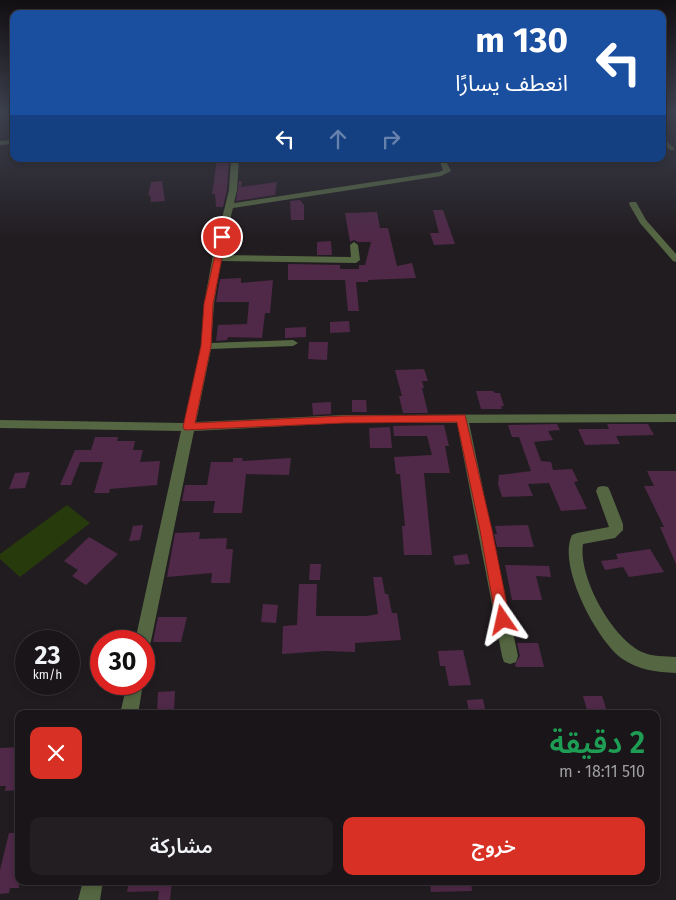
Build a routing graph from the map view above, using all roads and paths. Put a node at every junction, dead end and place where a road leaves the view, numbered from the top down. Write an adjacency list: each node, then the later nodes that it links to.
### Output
1 (235, 162): 4 (street)
2 (443, 162): 4 (street)
3 (633, 204): 7 (street)
4 (229, 207): 6 (street)
5 (354, 245): 6 (street)
6 (217, 258): 9 (street)
7 (676, 259)
8 (293, 342): 9 (street)
9 (206, 346): 13 (street)
10 (462, 418): 11 (street); 13 (street); 16 (street)
11 (676, 418)
12 (0, 424): 13 (street)
13 (186, 424): 15 (street)
14 (603, 491): 17 (street)
15 (145, 630)
16 (510, 656)
17 (676, 665)
18 (133, 695): 19 (street)
19 (130, 710)
20 (92, 885): 21 (street)
21 (89, 900)

